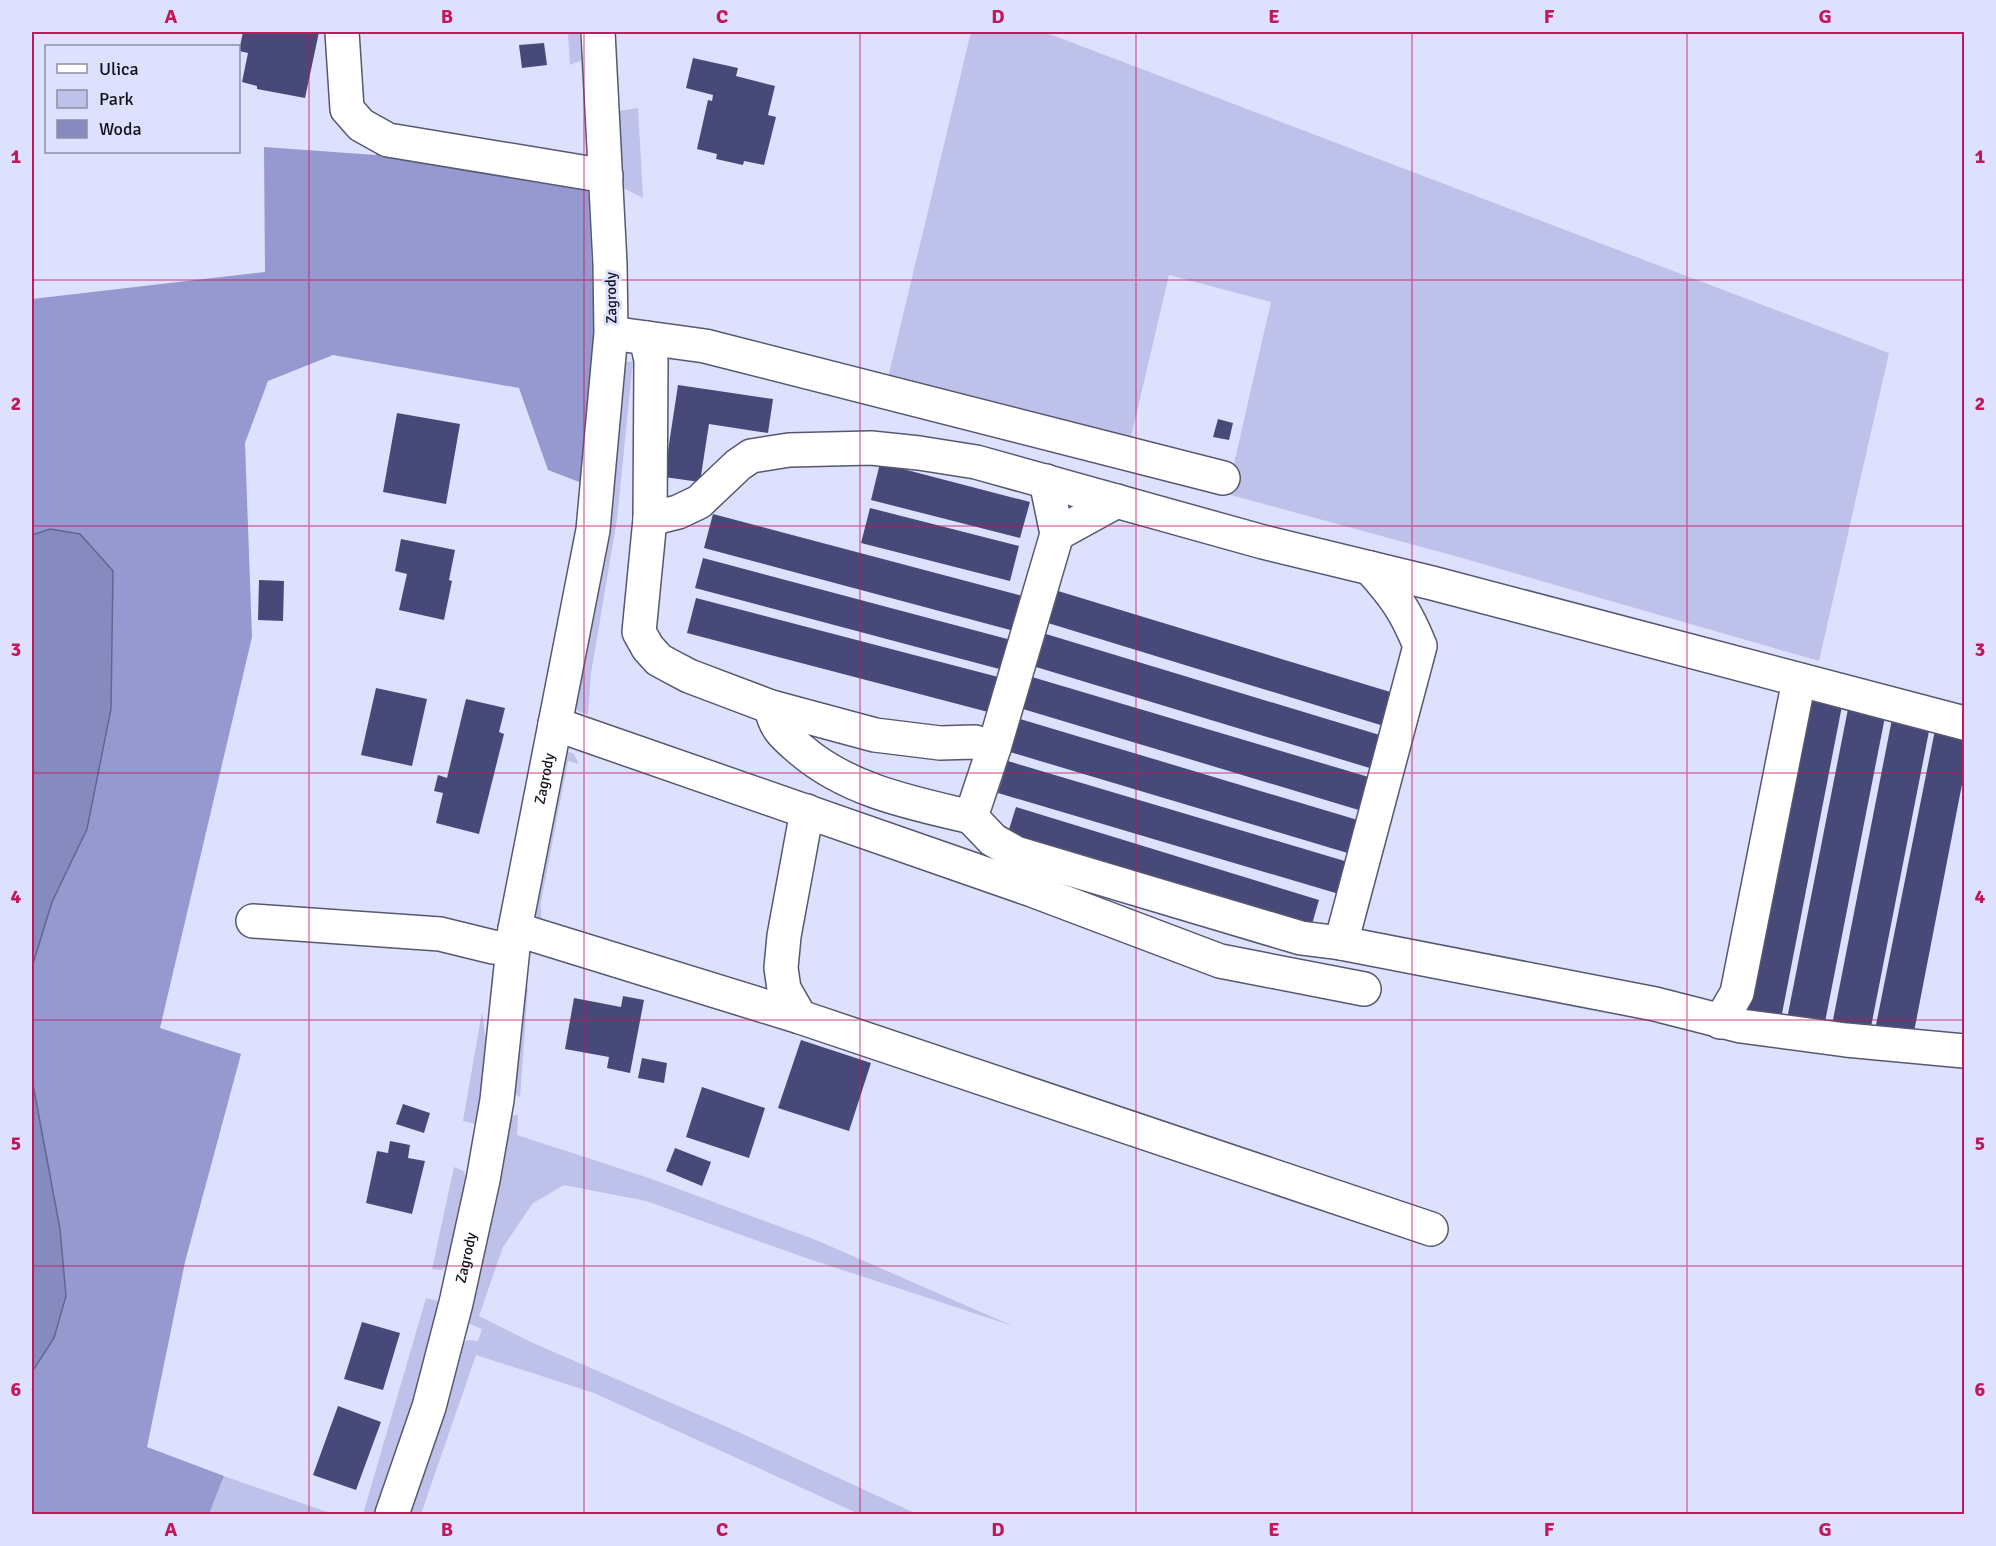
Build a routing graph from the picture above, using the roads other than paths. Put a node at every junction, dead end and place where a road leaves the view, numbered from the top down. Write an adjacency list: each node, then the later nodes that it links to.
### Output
1 (342, 32): 3 (street)
2 (598, 32): 3 (street, Zagrody)
3 (606, 176): 4 (street, Zagrody)
4 (611, 333): 5 (street); 17 (street, Zagrody)
5 (646, 338): 6 (street); 9 (street)
6 (1223, 478)
7 (1046, 482): 8 (street); 9 (street); 10 (street)
8 (1117, 501): 10 (street); 11 (street)
9 (650, 519): 15 (street)
10 (1057, 534): 18 (street)
11 (1370, 568): 12 (street); 13 (street)
12 (1432, 583): 13 (street); 14 (street)
13 (1420, 646): 23 (street)
14 (1799, 680): 16 (street); 26 (street)
15 (771, 707): 18 (street); 20 (street)
16 (1965, 723)
17 (555, 724): 19 (street); 22 (street, Zagrody)
18 (994, 748): 20 (street)
19 (807, 811): 24 (street); 25 (street)
20 (971, 817): 23 (street)
21 (253, 921): 22 (street)
22 (514, 939): 25 (street); 29 (street, Zagrody)
23 (1341, 943): 26 (street)
24 (1364, 989)
25 (800, 1017): 28 (street)
26 (1720, 1022): 27 (street)
27 (1965, 1051)
28 (1431, 1229)
29 (392, 1515)

